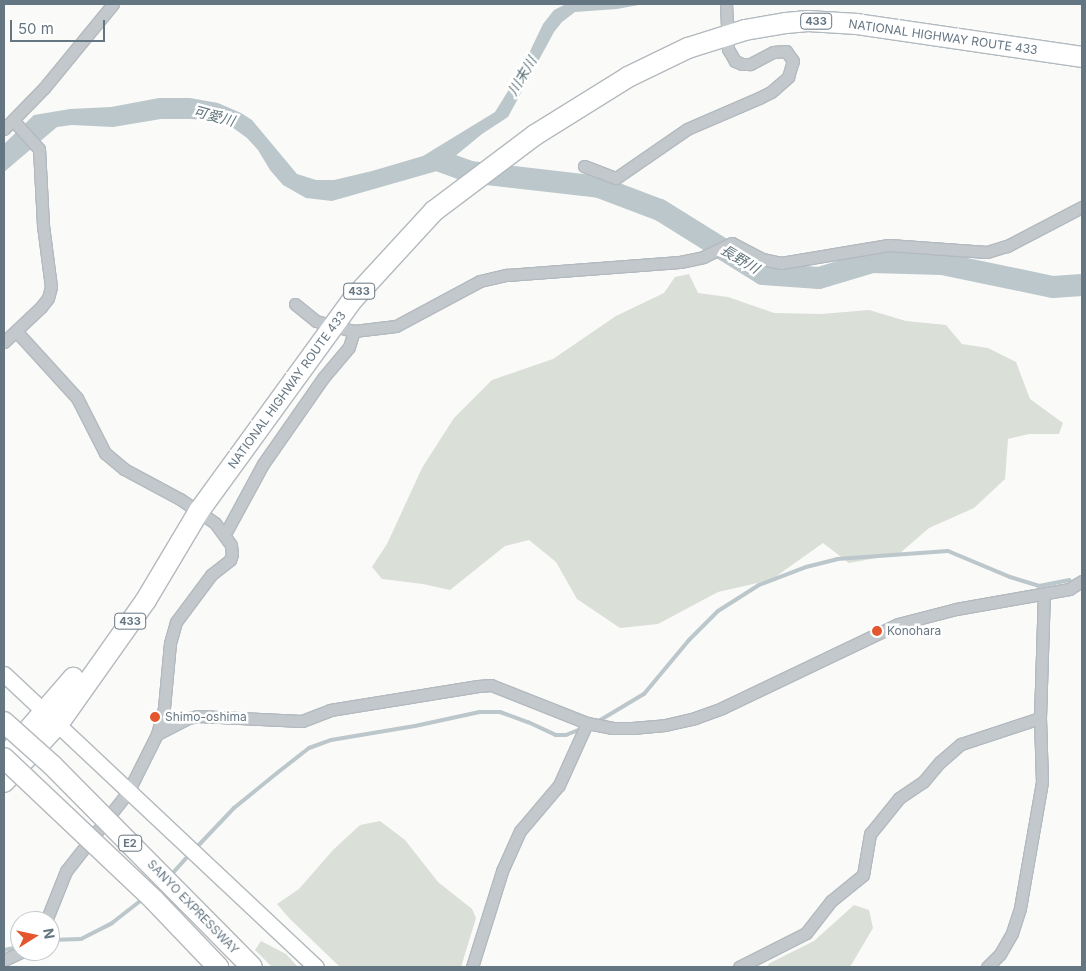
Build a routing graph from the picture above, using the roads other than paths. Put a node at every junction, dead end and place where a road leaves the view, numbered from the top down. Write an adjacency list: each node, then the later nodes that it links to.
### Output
1 (113, 4): 5 (street)
2 (726, 4): 3 (street)
3 (727, 35): 4 (highway, NATIONAL HIGHWAY ROUTE 433 / 433); 7 (street); 10 (highway, NATIONAL HIGHWAY ROUTE 433 / 433)
4 (1082, 57)
5 (17, 123): 6 (street); 12 (street)
6 (4, 129)
7 (584, 166)
8 (1082, 207): 11 (street)
9 (294, 304): 10 (street)
10 (333, 325): 11 (street); 14 (highway, NATIONAL HIGHWAY ROUTE 433 / 433)
11 (354, 331): 15 (street)
12 (16, 332): 13 (street); 14 (street)
13 (4, 342)
14 (197, 514): 15 (street); 19 (highway, NATIONAL HIGHWAY ROUTE 433 / 433)
15 (225, 534): 23 (street)
16 (1082, 581): 17 (street)
17 (1044, 594): 20 (street); 22 (street)
18 (4, 674): 19 (street)
19 (52, 717): 24 (highway, NATIONAL HIGHWAY ROUTE 433 / 433); 25 (highway, NATIONAL HIGHWAY ROUTE 433 / 433); 26 (street)
20 (1040, 718): 32 (street); 33 (street)
21 (4, 722): 29 (highway, SANYO EXPRESSWAY / E2, bridge)
22 (587, 723): 23 (street); 31 (street)
23 (157, 734): 26 (street)
24 (4, 758): 28 (highway, SANYO EXPRESSWAY / E2, bridge)
25 (4, 782)
26 (128, 792): 27 (street); 30 (street)
27 (50, 911)
28 (218, 967)
29 (252, 967)
30 (316, 967)
31 (472, 967)
32 (740, 967)
33 (987, 967)

